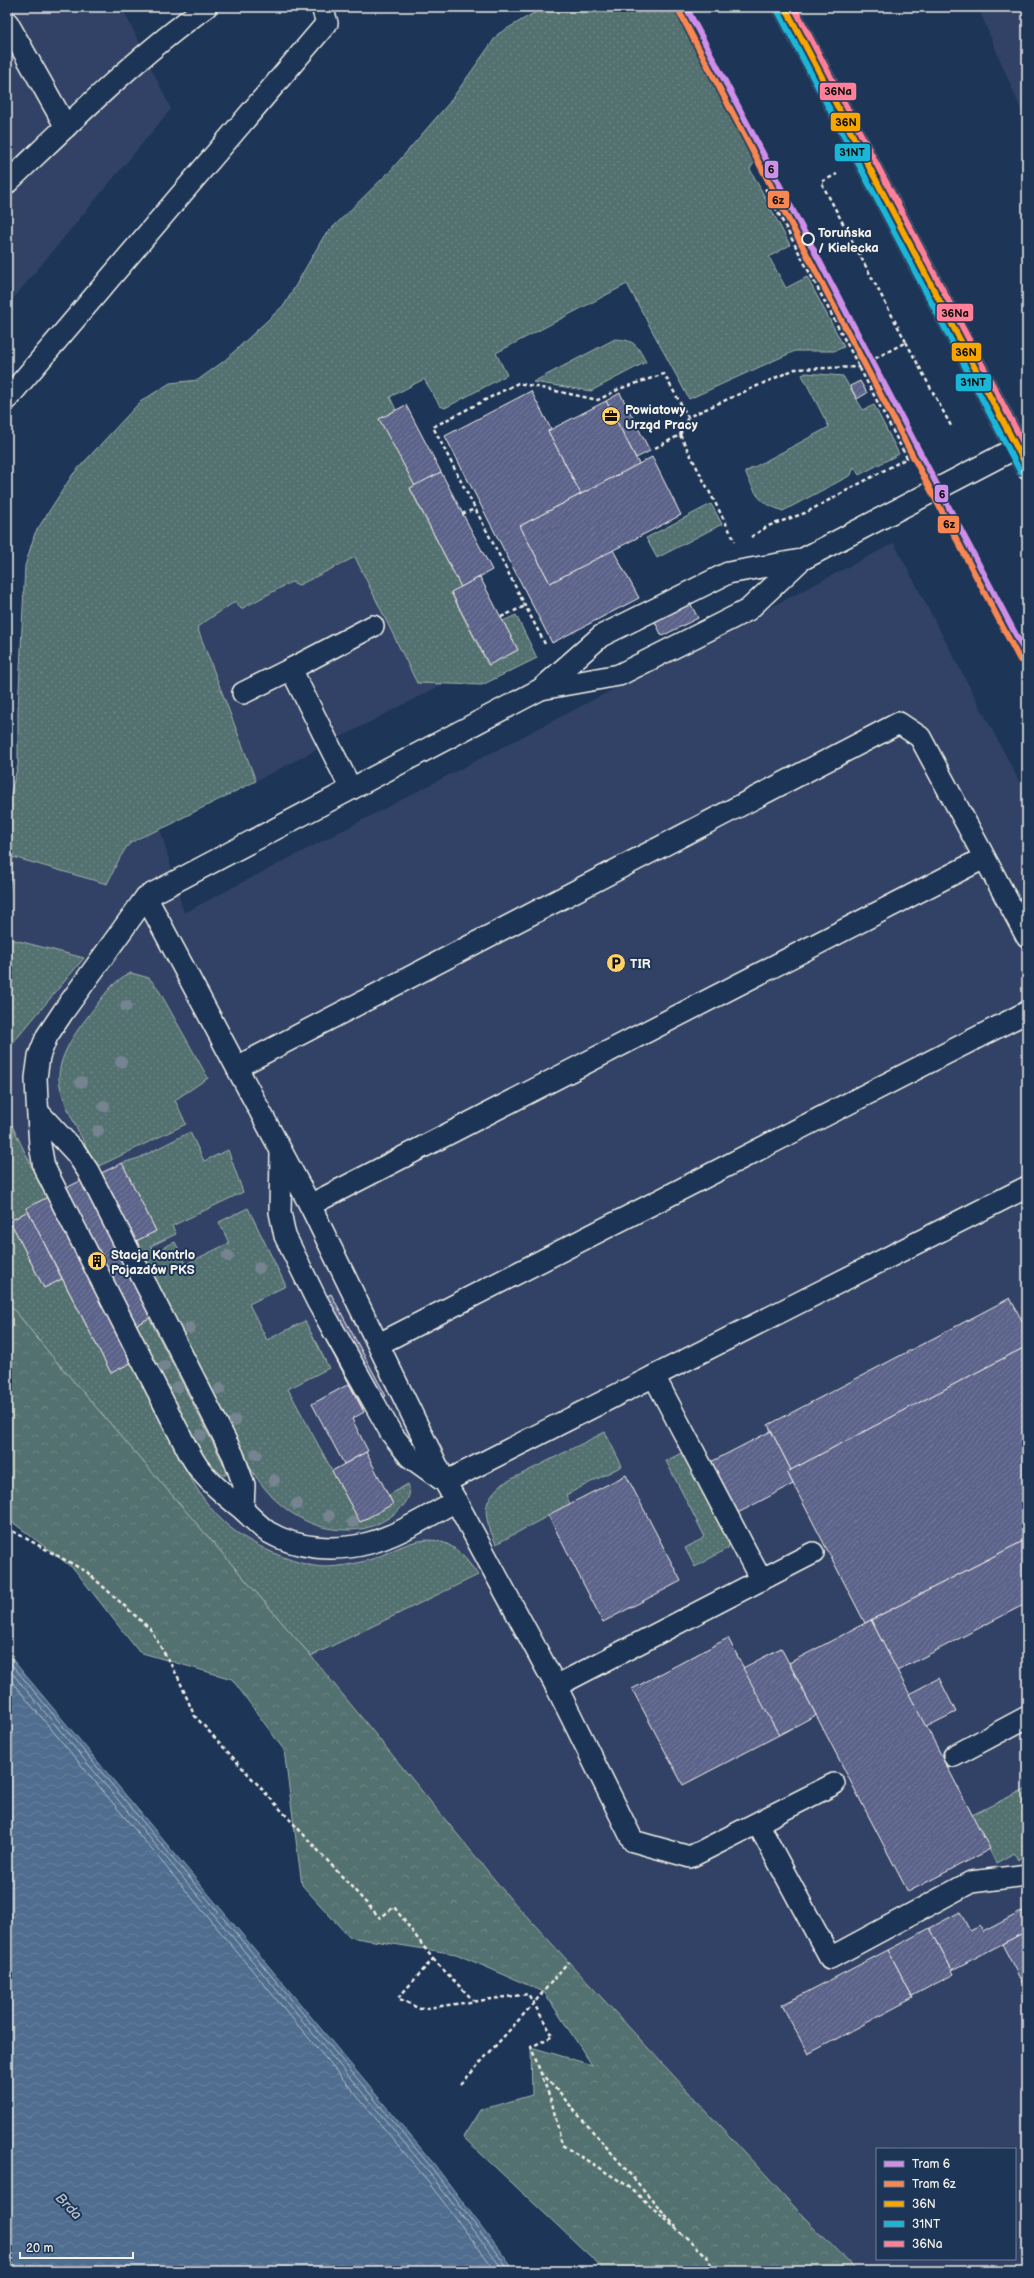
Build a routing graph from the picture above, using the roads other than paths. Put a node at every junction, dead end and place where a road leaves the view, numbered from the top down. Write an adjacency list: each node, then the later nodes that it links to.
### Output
1 (206, 7): 5 (lane)
2 (322, 7): 7 (lane)
3 (785, 7): 8 (street)
4 (7, 22): 5 (lane)
5 (66, 127): 6 (lane)
6 (7, 183)
7 (7, 399)
8 (1016, 448): 9 (street); 10 (lane)
9 (1027, 467)
10 (801, 560): 13 (lane); 13 (lane)
11 (373, 626): 12 (lane)
12 (290, 669): 14 (lane); 15 (lane)
13 (541, 689): 15 (lane)
14 (242, 693)
15 (351, 789): 17 (lane)
16 (984, 858): 18 (lane); 20 (lane); 24 (lane)
17 (146, 897): 20 (lane); 21 (lane)
18 (1027, 937)
19 (1027, 1012): 25 (lane)
20 (237, 1067): 22 (lane)
21 (38, 1113): 29 (lane); 29 (lane)
22 (281, 1150): 24 (lane); 27 (lane)
23 (1027, 1187): 26 (lane)
24 (310, 1205): 25 (lane)
25 (379, 1344): 27 (lane)
26 (654, 1376): 27 (lane); 31 (lane)
27 (445, 1482): 28 (lane)
28 (456, 1501): 29 (lane); 32 (lane)
29 (243, 1510)
30 (813, 1553): 31 (lane)
31 (761, 1580): 32 (lane)
32 (556, 1686): 36 (lane)
33 (1027, 1717): 34 (lane)
34 (954, 1756)
35 (834, 1784): 36 (lane)
36 (758, 1824): 37 (lane)
37 (1027, 1875)

